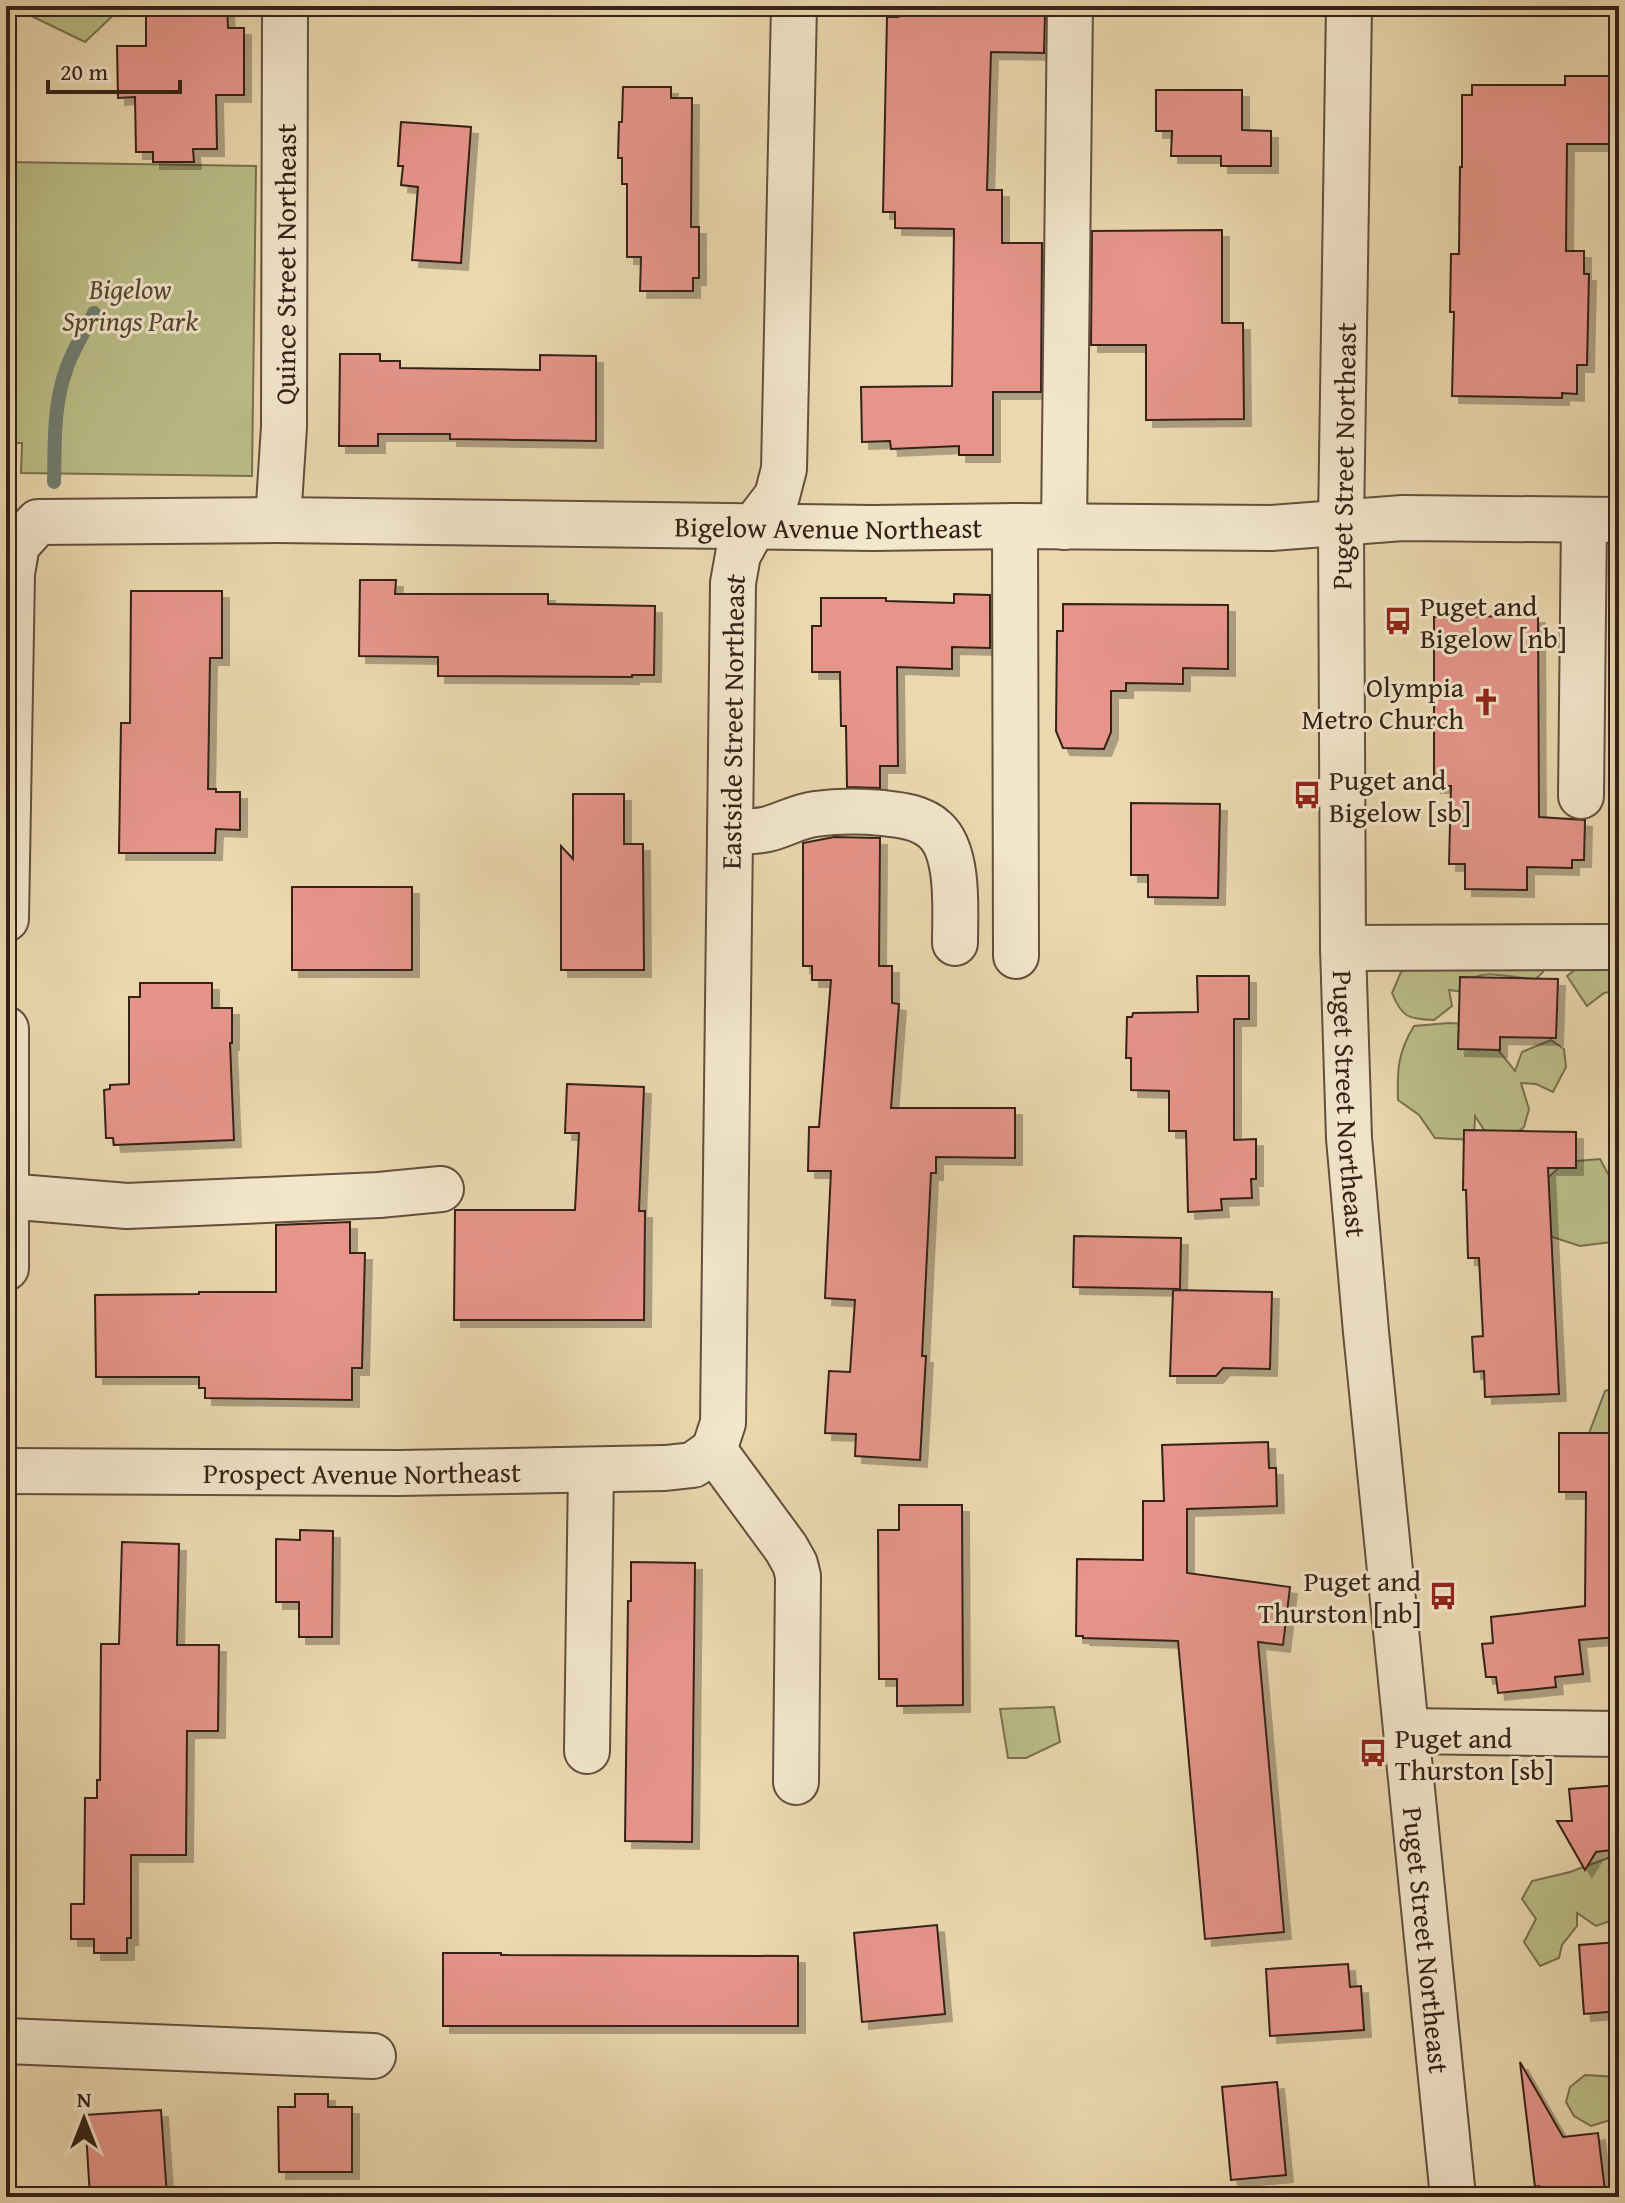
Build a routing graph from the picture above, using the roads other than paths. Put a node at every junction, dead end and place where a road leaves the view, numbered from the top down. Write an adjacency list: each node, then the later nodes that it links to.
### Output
1 (285, 6): 5 (street, Quince Street Northeast)
2 (794, 6): 8 (street, Eastside Street Northeast)
3 (1070, 6): 10 (street)
4 (1349, 6): 7 (street, Puget Street Northeast)
5 (278, 520): 8 (street, Bigelow Avenue Northeast); 13 (street, Bigelow Avenue Northeast)
6 (1601, 520): 7 (street, Bigelow Avenue Northeast); 11 (street)
7 (1341, 523): 10 (street, Bigelow Avenue Northeast); 16 (street, Puget Street Northeast)
8 (754, 526): 9 (street, Bigelow Avenue Northeast); 12 (street, Eastside Street Northeast)
9 (1015, 526): 10 (street, Bigelow Avenue Northeast); 17 (street)
10 (1064, 527)
11 (1581, 796)
12 (730, 832): 14 (street); 22 (street, Eastside Street Northeast)
13 (6, 919)
14 (955, 943)
15 (1619, 947): 16 (street)
16 (1343, 948): 25 (street, Puget Street Northeast)
17 (1016, 956)
18 (6, 1029): 20 (street)
19 (441, 1189): 20 (street)
20 (7, 1196): 21 (street)
21 (6, 1268)
22 (714, 1450): 23 (street, Prospect Avenue Northeast); 28 (street)
23 (591, 1470): 24 (street, Prospect Avenue Northeast); 27 (street)
24 (6, 1471)
25 (1407, 1731): 26 (street); 31 (street, Puget Street Northeast)
26 (1619, 1734)
27 (587, 1751)
28 (796, 1782)
29 (6, 2041): 30 (street)
30 (373, 2056)
31 (1453, 2197)

